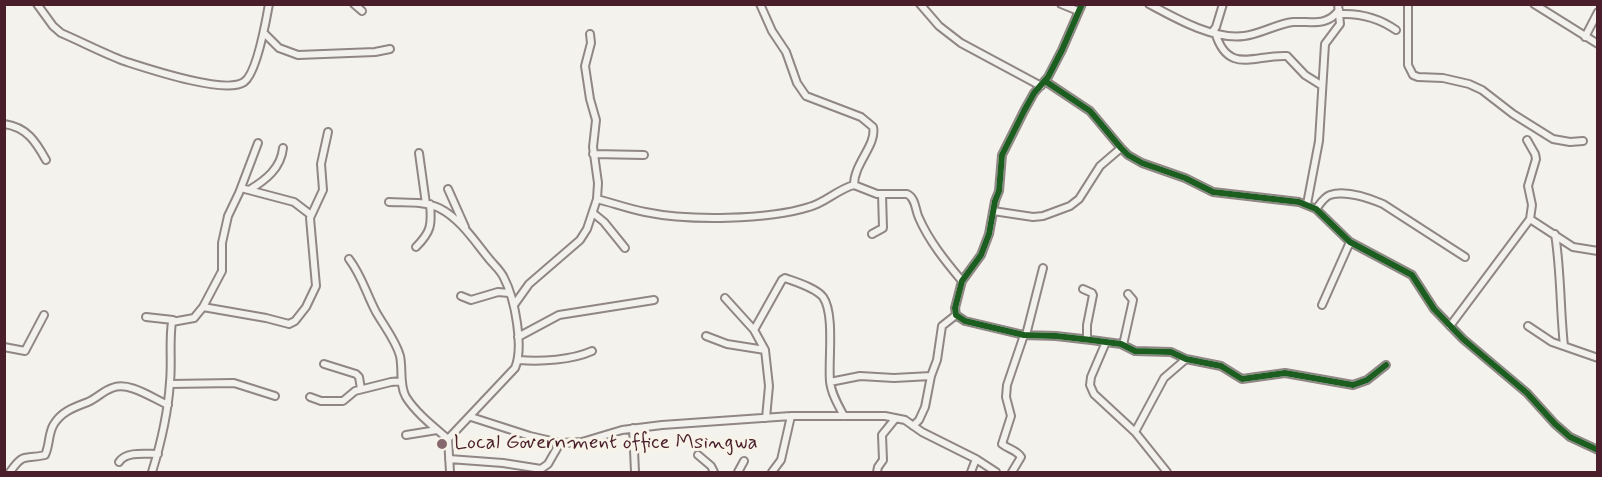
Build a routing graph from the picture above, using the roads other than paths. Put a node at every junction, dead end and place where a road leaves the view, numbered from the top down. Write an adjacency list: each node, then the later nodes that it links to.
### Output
1 (37, 4): 18 (street)
2 (269, 4): 18 (street)
3 (354, 4): 13 (street)
4 (760, 4): 36 (street)
5 (920, 4): 23 (street)
6 (1061, 4): 14 (street)
7 (1082, 4): 14 (street)
8 (1149, 4): 17 (street)
9 (1223, 4): 17 (street)
10 (1408, 4): 28 (street)
11 (1534, 4): 20 (street)
12 (1339, 10): 16 (street); 17 (street); 24 (street)
13 (362, 11)
14 (1078, 11): 23 (street)
15 (1598, 12): 20 (street)
16 (1396, 30)
17 (1214, 32): 24 (street)
18 (264, 33): 22 (street)
19 (590, 34): 33 (street)
20 (1585, 37): 21 (street)
21 (1598, 44)
22 (390, 49)
23 (1043, 83): 31 (street); 46 (street)
24 (1322, 85): 44 (street)
25 (4, 124): 35 (street)
26 (328, 132): 48 (street)
27 (1527, 140): 49 (street)
28 (1583, 141)
29 (258, 143): 37 (street)
30 (283, 148): 39 (street)
31 (1120, 148): 44 (street); 46 (street)
32 (419, 153): 43 (street)
33 (593, 154): 34 (street); 41 (street)
34 (644, 155)
35 (46, 160)
36 (854, 185): 40 (street); 41 (street)
37 (241, 188): 39 (street); 69 (street)
38 (448, 189): 50 (street)
39 (248, 190): 48 (street)
40 (882, 194): 51 (street); 60 (street)
41 (597, 199): 47 (street)
42 (389, 202): 43 (street)
43 (428, 204): 50 (street); 54 (street)
44 (1307, 204): 45 (street)
45 (1316, 209): 53 (street); 57 (street)
46 (993, 211): 60 (street)
47 (592, 213): 55 (street); 67 (street)
48 (311, 215): 69 (street)
49 (1530, 219): 52 (street); 74 (street)
50 (466, 230): 62 (street)
51 (873, 234)
52 (1555, 234): 56 (street); 83 (street)
53 (1350, 243): 68 (street); 74 (street)
54 (416, 247)
55 (625, 248)
56 (1598, 251)
57 (1465, 257)
58 (349, 259): 93 (street)
59 (1043, 268): 77 (street)
60 (962, 281): 71 (street)
61 (1083, 290): 80 (street)
62 (509, 293): 64 (street); 67 (street)
63 (1128, 294): 82 (street)
64 (461, 296)
65 (725, 298): 76 (street)
66 (654, 300): 79 (street)
67 (513, 305): 79 (street)
68 (1322, 305)
69 (203, 307): 73 (street)
70 (44, 315): 84 (street)
71 (956, 315): 77 (street); 92 (street)
72 (146, 317): 73 (street)
73 (173, 320): 95 (street)
74 (1450, 326): 112 (street)
75 (1528, 326): 83 (street)
76 (754, 330): 85 (street); 94 (street)
77 (1025, 335): 80 (street); 129 (street)
78 (706, 336): 85 (street)
79 (518, 337): 89 (street)
80 (1087, 339): 81 (street)
81 (1106, 342): 82 (street); 108 (street)
82 (1123, 345): 88 (street)
83 (1564, 346): 87 (street)
84 (4, 347)
85 (765, 350): 103 (street)
86 (592, 351): 89 (street)
87 (1598, 358)
88 (1186, 359): 91 (street); 108 (street)
89 (519, 360): 102 (street)
90 (324, 364): 96 (street)
91 (1386, 365)
92 (931, 376): 94 (street); 105 (street)
93 (402, 381): 96 (street); 107 (street)
94 (830, 382): 101 (street)
95 (170, 384): 97 (street); 99 (street)
96 (361, 389): 98 (street)
97 (275, 396)
98 (310, 398)
99 (168, 405): 113 (street); 119 (street)
100 (791, 416): 101 (street); 103 (street); 125 (street)
101 (844, 416): 104 (street)
102 (471, 417): 110 (street); 111 (street)
103 (766, 418): 106 (street)
104 (895, 418): 105 (street); 126 (street)
105 (913, 426): 116 (street)
106 (633, 428): 111 (street); 122 (street)
107 (437, 430): 109 (street); 110 (street)
108 (1135, 432): 130 (street)
109 (406, 435)
110 (448, 439): 115 (street)
111 (560, 443): 115 (street)
112 (1598, 450)
113 (158, 454): 118 (street); 120 (street)
114 (698, 455): 123 (street)
115 (449, 459): 121 (street)
116 (976, 459): 127 (street); 128 (street)
117 (744, 461): 124 (street)
118 (119, 462)
119 (10, 472)
120 (152, 472)
121 (450, 472)
122 (635, 472)
123 (714, 472)
124 (738, 472)
125 (772, 472)
126 (877, 472)
127 (971, 472)
128 (996, 472)
129 (1012, 472)
130 (1167, 472)

